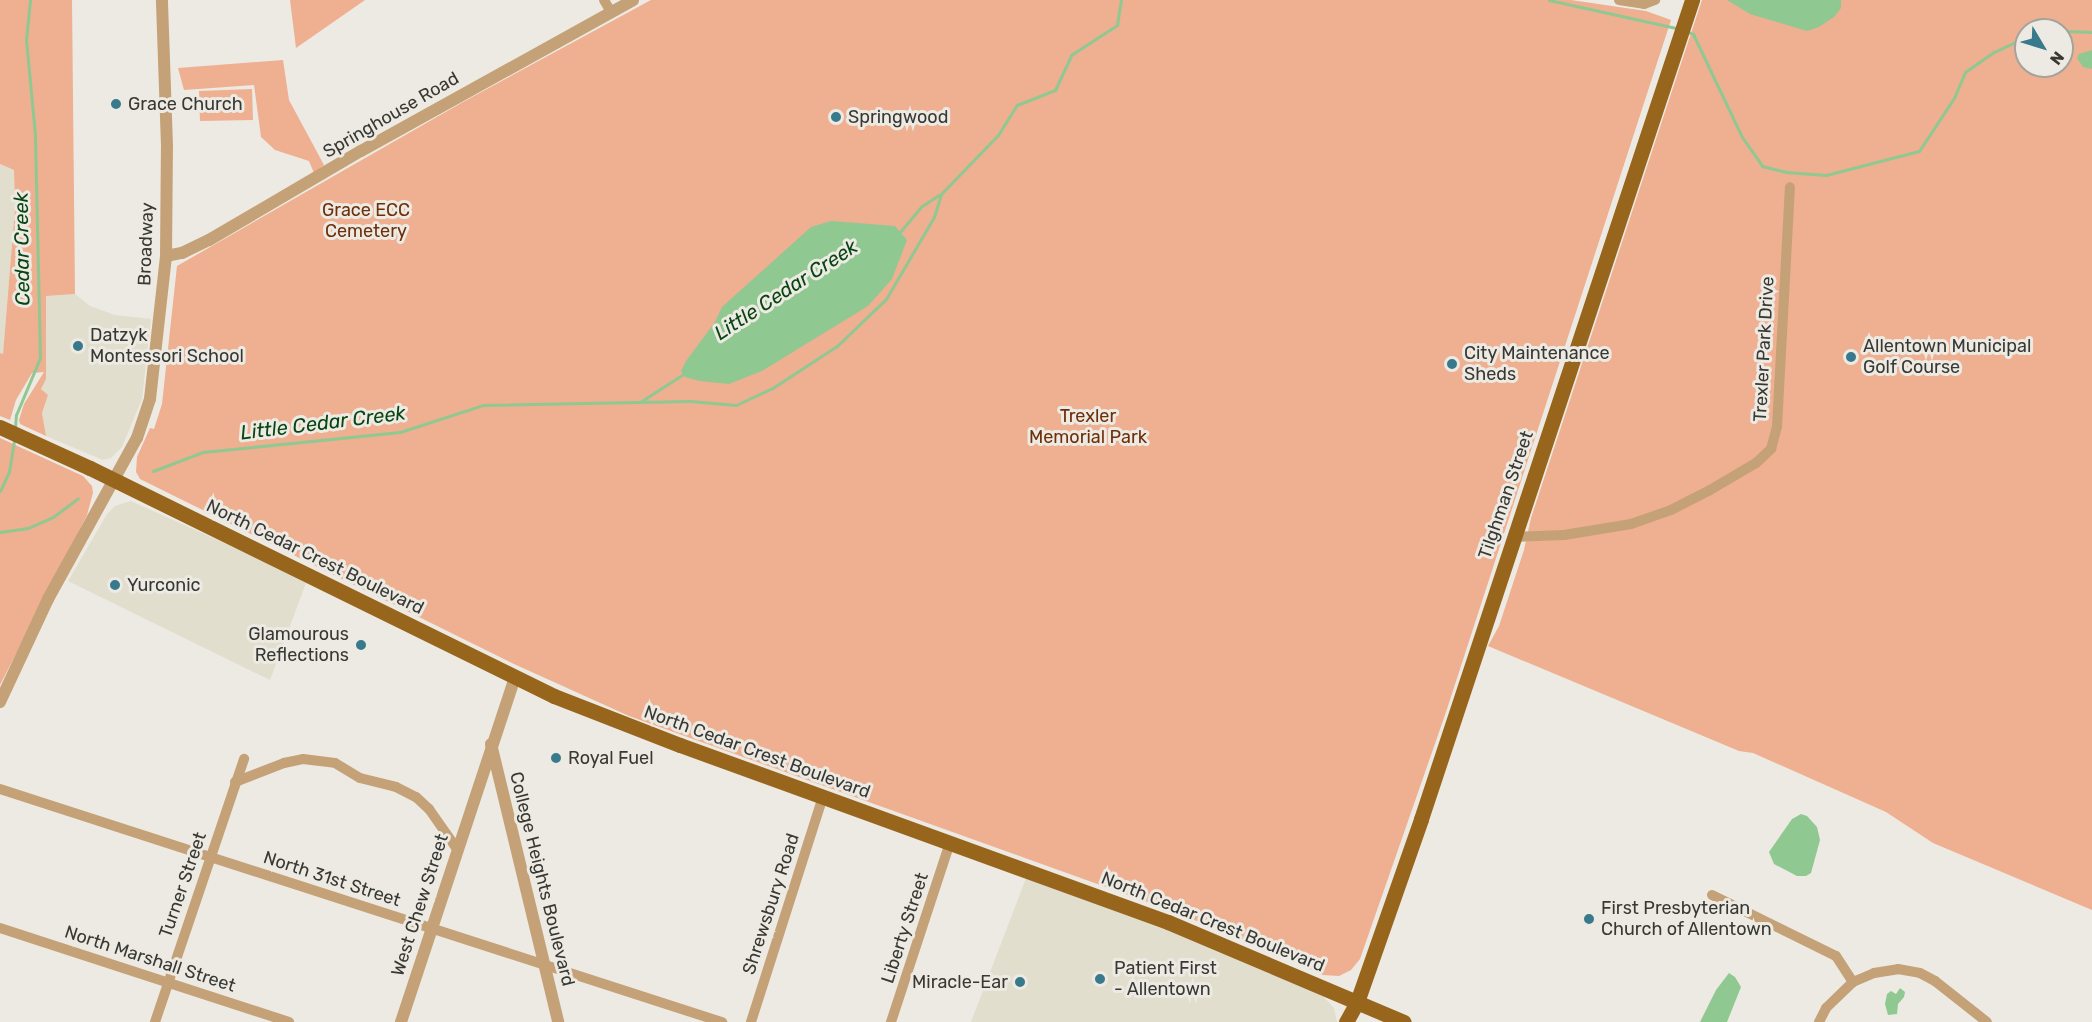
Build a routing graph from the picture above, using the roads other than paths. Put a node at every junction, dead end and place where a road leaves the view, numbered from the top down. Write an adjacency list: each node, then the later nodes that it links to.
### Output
1 (162, 0): 9 (street, Broadway)
2 (604, 0): 7 (street)
3 (633, 0): 7 (street, Springhouse Road)
4 (1619, 0): 6 (street)
5 (1692, 0): 12 (main road, Tilghman Street)
6 (1654, 1)
7 (611, 12): 9 (street, Springhouse Road)
8 (1790, 187): 12 (street, Trexler Park Drive)
9 (166, 256): 11 (street, Broadway)
10 (0, 427): 11 (main road, North Cedar Crest Boulevard)
11 (114, 480): 13 (main road, North Cedar Crest Boulevard); 14 (street, Broadway)
12 (1513, 537): 31 (main road, Tilghman Street)
13 (515, 677): 15 (street, West Chew Street); 20 (main road, North Cedar Crest Boulevard)
14 (0, 702)
15 (491, 744): 17 (street, College Heights Boulevard); 21 (street, West Chew Street)
16 (244, 759): 18 (street, Turner Street)
17 (500, 780): 21 (street); 28 (street, College Heights Boulevard)
18 (235, 782): 23 (street); 24 (street, Turner Street)
19 (0, 789): 24 (street, North 31st Street)
20 (823, 797): 22 (main road, North Cedar Crest Boulevard); 37 (street, Shrewsbury Road)
21 (473, 800): 23 (street, West Chew Street)
22 (950, 843): 31 (main road, North Cedar Crest Boulevard); 38 (street, Liberty Street)
23 (457, 849): 27 (street, West Chew Street)
24 (210, 856): 27 (street, North 31st Street); 29 (street, Turner Street)
25 (1712, 895): 30 (street)
26 (0, 928): 29 (street, North Marshall Street)
27 (431, 928): 28 (street, North 31st Street); 34 (street, West Chew Street)
28 (545, 965): 35 (street, College Heights Boulevard); 36 (street, North 31st Street)
29 (168, 982): 32 (street, Turner Street); 33 (street, North Marshall Street)
30 (1853, 982): 42 (street); 43 (street)
31 (1358, 1002): 39 (main road, Tilghman Street); 40 (main road, Tilghman Street); 41 (main road, North Cedar Crest Boulevard)
32 (155, 1022)
33 (289, 1022)
34 (400, 1022)
35 (558, 1022)
36 (722, 1022)
37 (751, 1022)
38 (891, 1022)
39 (1346, 1022)
40 (1361, 1022)
41 (1404, 1022)
42 (1819, 1022)
43 (1987, 1022)

